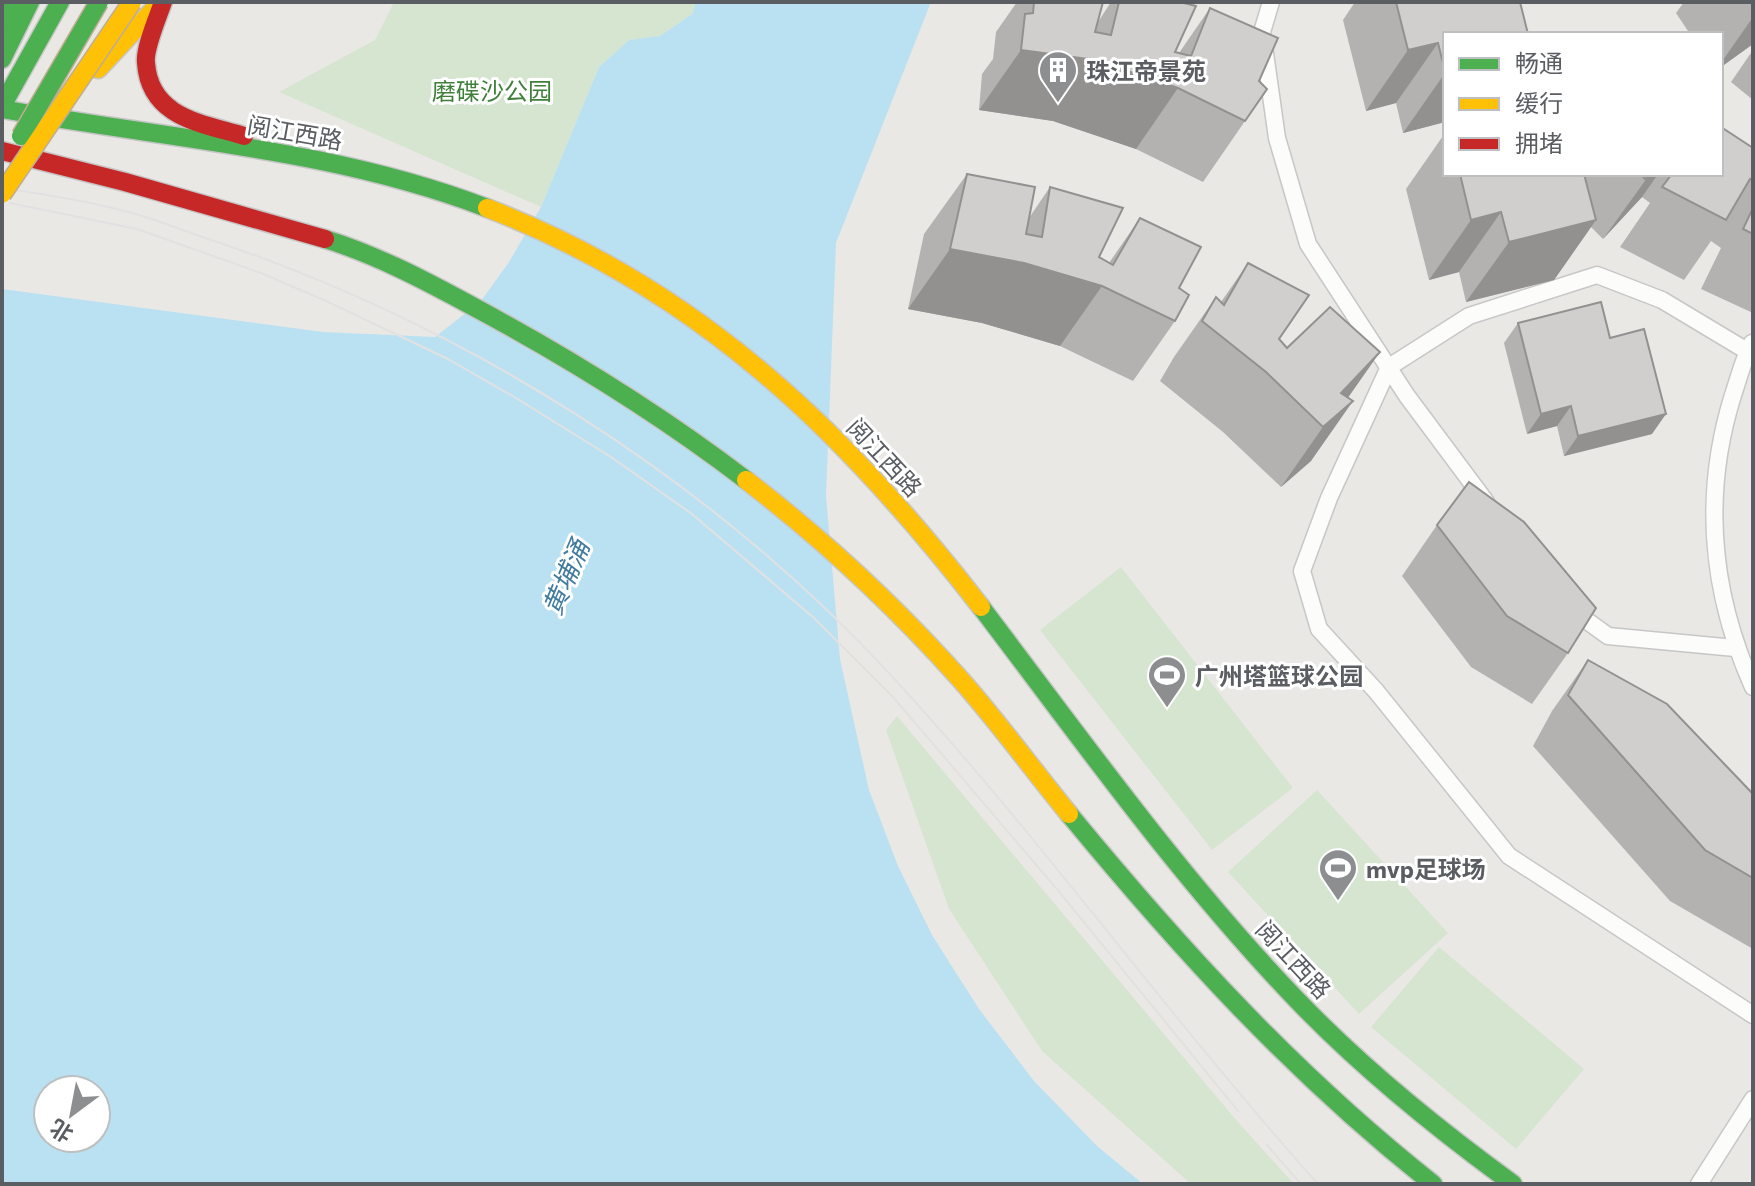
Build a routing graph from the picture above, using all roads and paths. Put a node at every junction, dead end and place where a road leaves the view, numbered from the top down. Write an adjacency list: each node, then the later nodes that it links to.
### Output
1 (6, 2): 9 (main road)
2 (12, 2): 10 (main road)
3 (30, 2): 11 (main road)
4 (60, 2): 12 (main road)
5 (99, 2): 16 (main road, bridge)
6 (132, 2): 17 (main road, bridge)
7 (162, 2): 13 (main road); 14 (main road)
8 (1271, 2): 19 (street)
9 (2, 10)
10 (2, 26)
11 (2, 59)
12 (2, 108): 13 (main road, 阅江西路)
13 (51, 119): 14 (main road, 阅江西路); 15 (main road)
14 (282, 152): 27 (main road, 阅江西路)
15 (10, 153): 26 (main road)
16 (2, 168)
17 (2, 194)
18 (1750, 346): 19 (street); 22 (street)
19 (1389, 367): 20 (street); 24 (street)
20 (1492, 511)
21 (1557, 599): 22 (street)
22 (1735, 648): 23 (street)
23 (1753, 687)
24 (1753, 1015)
25 (1753, 1099): 28 (street)
26 (1433, 1184)
27 (1513, 1184)
28 (1699, 1184)

